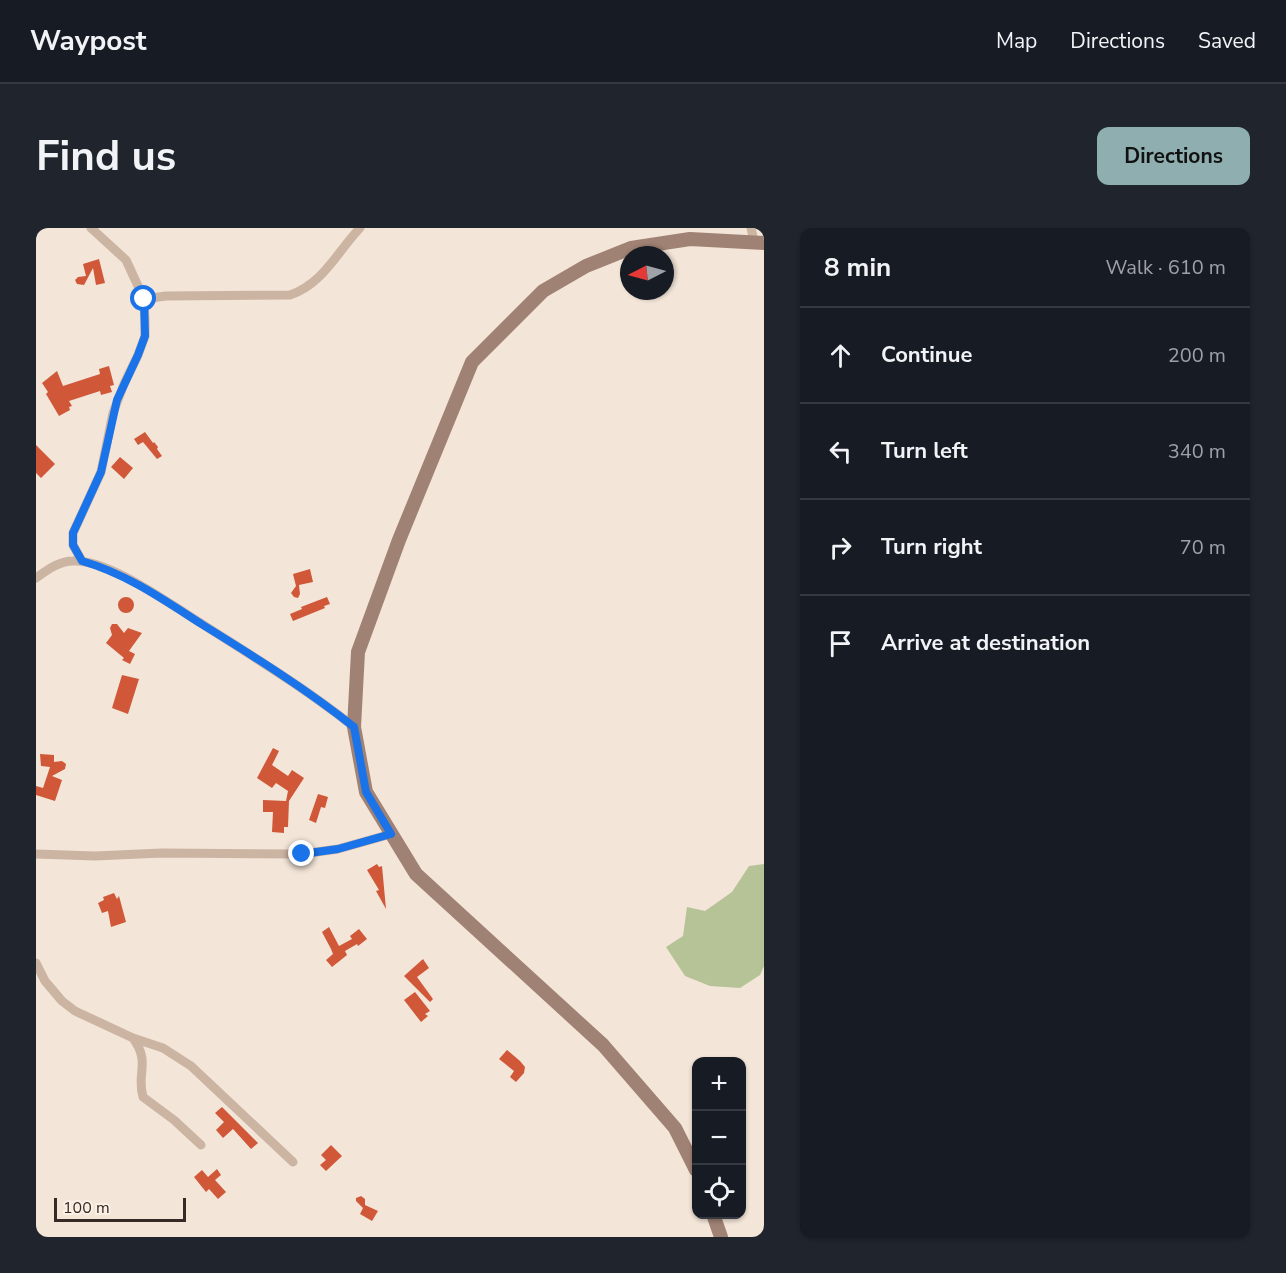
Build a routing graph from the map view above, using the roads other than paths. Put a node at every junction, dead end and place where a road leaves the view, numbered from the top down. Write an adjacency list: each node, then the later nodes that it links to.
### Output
1 (92, 228): 4 (street)
2 (360, 228): 4 (street)
3 (756, 237): 7 (main road)
4 (144, 299): 5 (street)
5 (82, 561): 6 (street); 7 (street)
6 (36, 578)
7 (354, 727): 8 (main road)
8 (391, 834): 9 (street); 14 (main road)
9 (36, 854)
10 (36, 963): 11 (street)
11 (133, 1038): 12 (street); 13 (street)
12 (201, 1145)
13 (293, 1162)
14 (694, 1165)
15 (714, 1219): 16 (main road)
16 (721, 1237)

